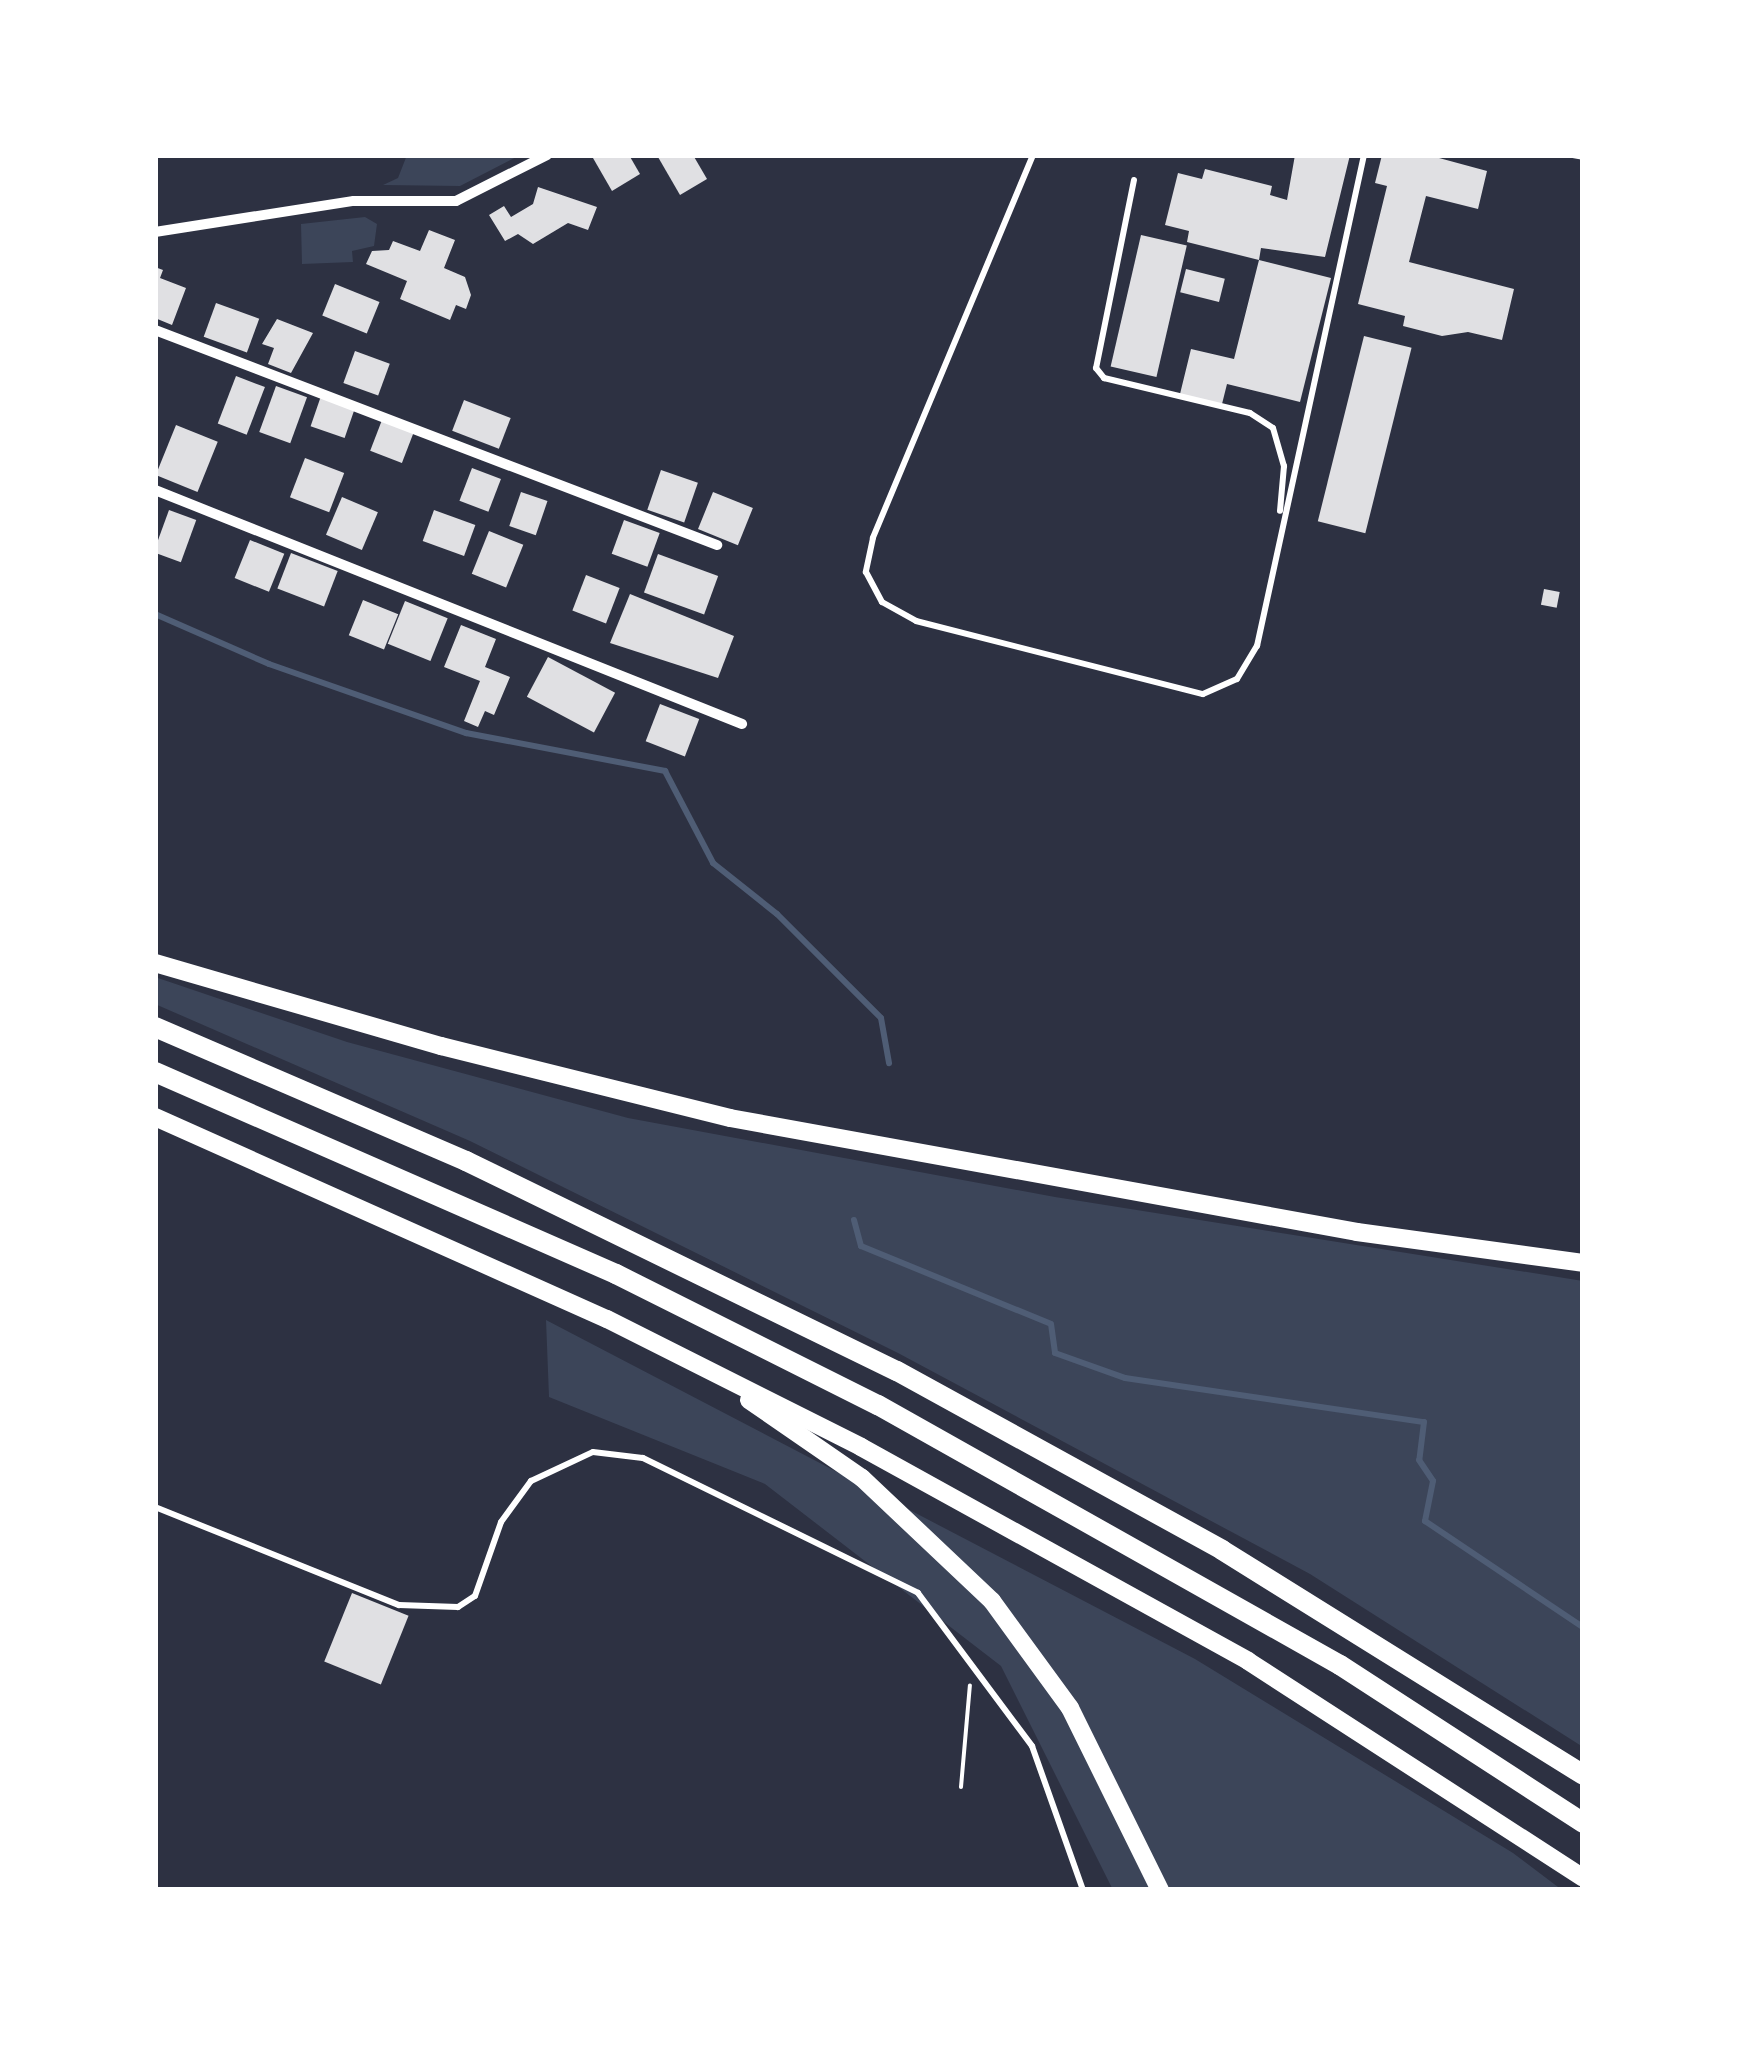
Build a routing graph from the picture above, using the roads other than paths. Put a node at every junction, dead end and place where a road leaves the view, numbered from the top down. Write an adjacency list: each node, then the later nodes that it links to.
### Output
1 (547, 155): 7 (street)
2 (1033, 155): 10 (lane)
3 (1364, 155): 10 (lane)
4 (1573, 155): 5 (lane)
5 (1583, 158)
6 (1134, 180): 10 (lane)
7 (155, 232)
8 (155, 330): 11 (street)
9 (155, 490): 12 (street)
10 (1279, 532)
11 (717, 545)
12 (742, 724)
13 (155, 963): 17 (main road)
14 (155, 1027): 20 (highway)
15 (155, 1072): 21 (highway)
16 (155, 1117): 18 (main road)
17 (1583, 1262)
18 (686, 1358): 22 (main road); 24 (main road)
19 (155, 1507): 23 (lane)
20 (1583, 1775)
21 (1583, 1823)
22 (1583, 1878)
23 (1083, 1890)
24 (1160, 1890)

